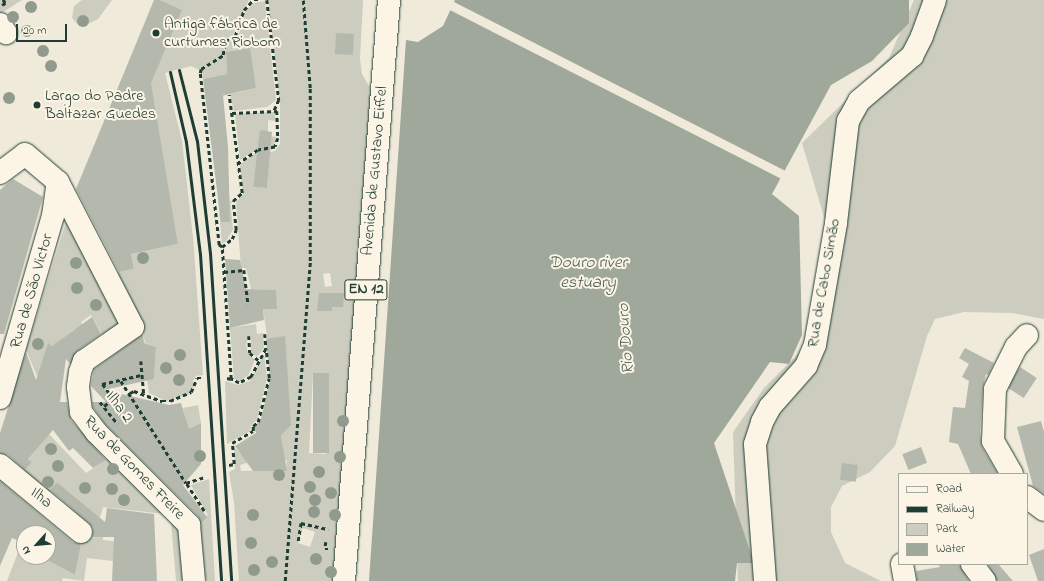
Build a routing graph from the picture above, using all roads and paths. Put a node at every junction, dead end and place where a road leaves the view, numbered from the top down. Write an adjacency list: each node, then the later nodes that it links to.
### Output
1 (10, 0): 8 (path)
2 (253, 0): 3 (path); 16 (path)
3 (261, 0)
4 (267, 0): 11 (path)
5 (303, 0): 50 (path)
6 (389, 0): 51 (street, Avenida de Gustavo Eiffel / EN 12)
7 (935, 0): 52 (street, Rua de Cabo Simão)
8 (4, 1): 9 (path)
9 (0, 6)
10 (229, 95): 12 (path)
11 (274, 111): 12 (path); 13 (path)
12 (232, 113): 13 (path)
13 (238, 164): 16 (path)
14 (0, 173): 15 (street)
15 (58, 182): 33 (street, Rua de São Victor); 49 (street, Rua de Gomes Freire)
16 (222, 247): 17 (path)
17 (224, 272): 18 (path); 28 (path)
18 (248, 305)
19 (265, 334): 22 (path)
20 (1027, 335): 38 (street)
21 (249, 336): 23 (path)
22 (266, 349): 23 (path); 37 (path)
23 (258, 360): 28 (path)
24 (141, 361): 25 (path)
25 (140, 374): 29 (path); 31 (path)
26 (202, 378): 31 (path)
27 (227, 378): 28 (path)
28 (231, 379)
29 (121, 381): 30 (path); 34 (path)
30 (130, 393): 31 (path); 40 (path)
31 (144, 395)
32 (95, 396): 34 (path, Ilha 2)
33 (0, 398)
34 (104, 406): 35 (path, Ilha 2)
35 (119, 426)
36 (0, 465): 44 (street, Ilha)
37 (229, 465)
38 (1011, 473)
39 (205, 477): 40 (path)
40 (186, 483): 43 (path)
41 (1028, 498): 42 (street)
42 (1044, 510)
43 (205, 518)
44 (81, 532)
45 (298, 541): 46 (path)
46 (332, 550)
47 (902, 565): 53 (street)
48 (973, 565): 54 (street)
49 (194, 581)
50 (285, 581)
51 (344, 581)
52 (764, 581)
53 (905, 581)
54 (985, 581)

